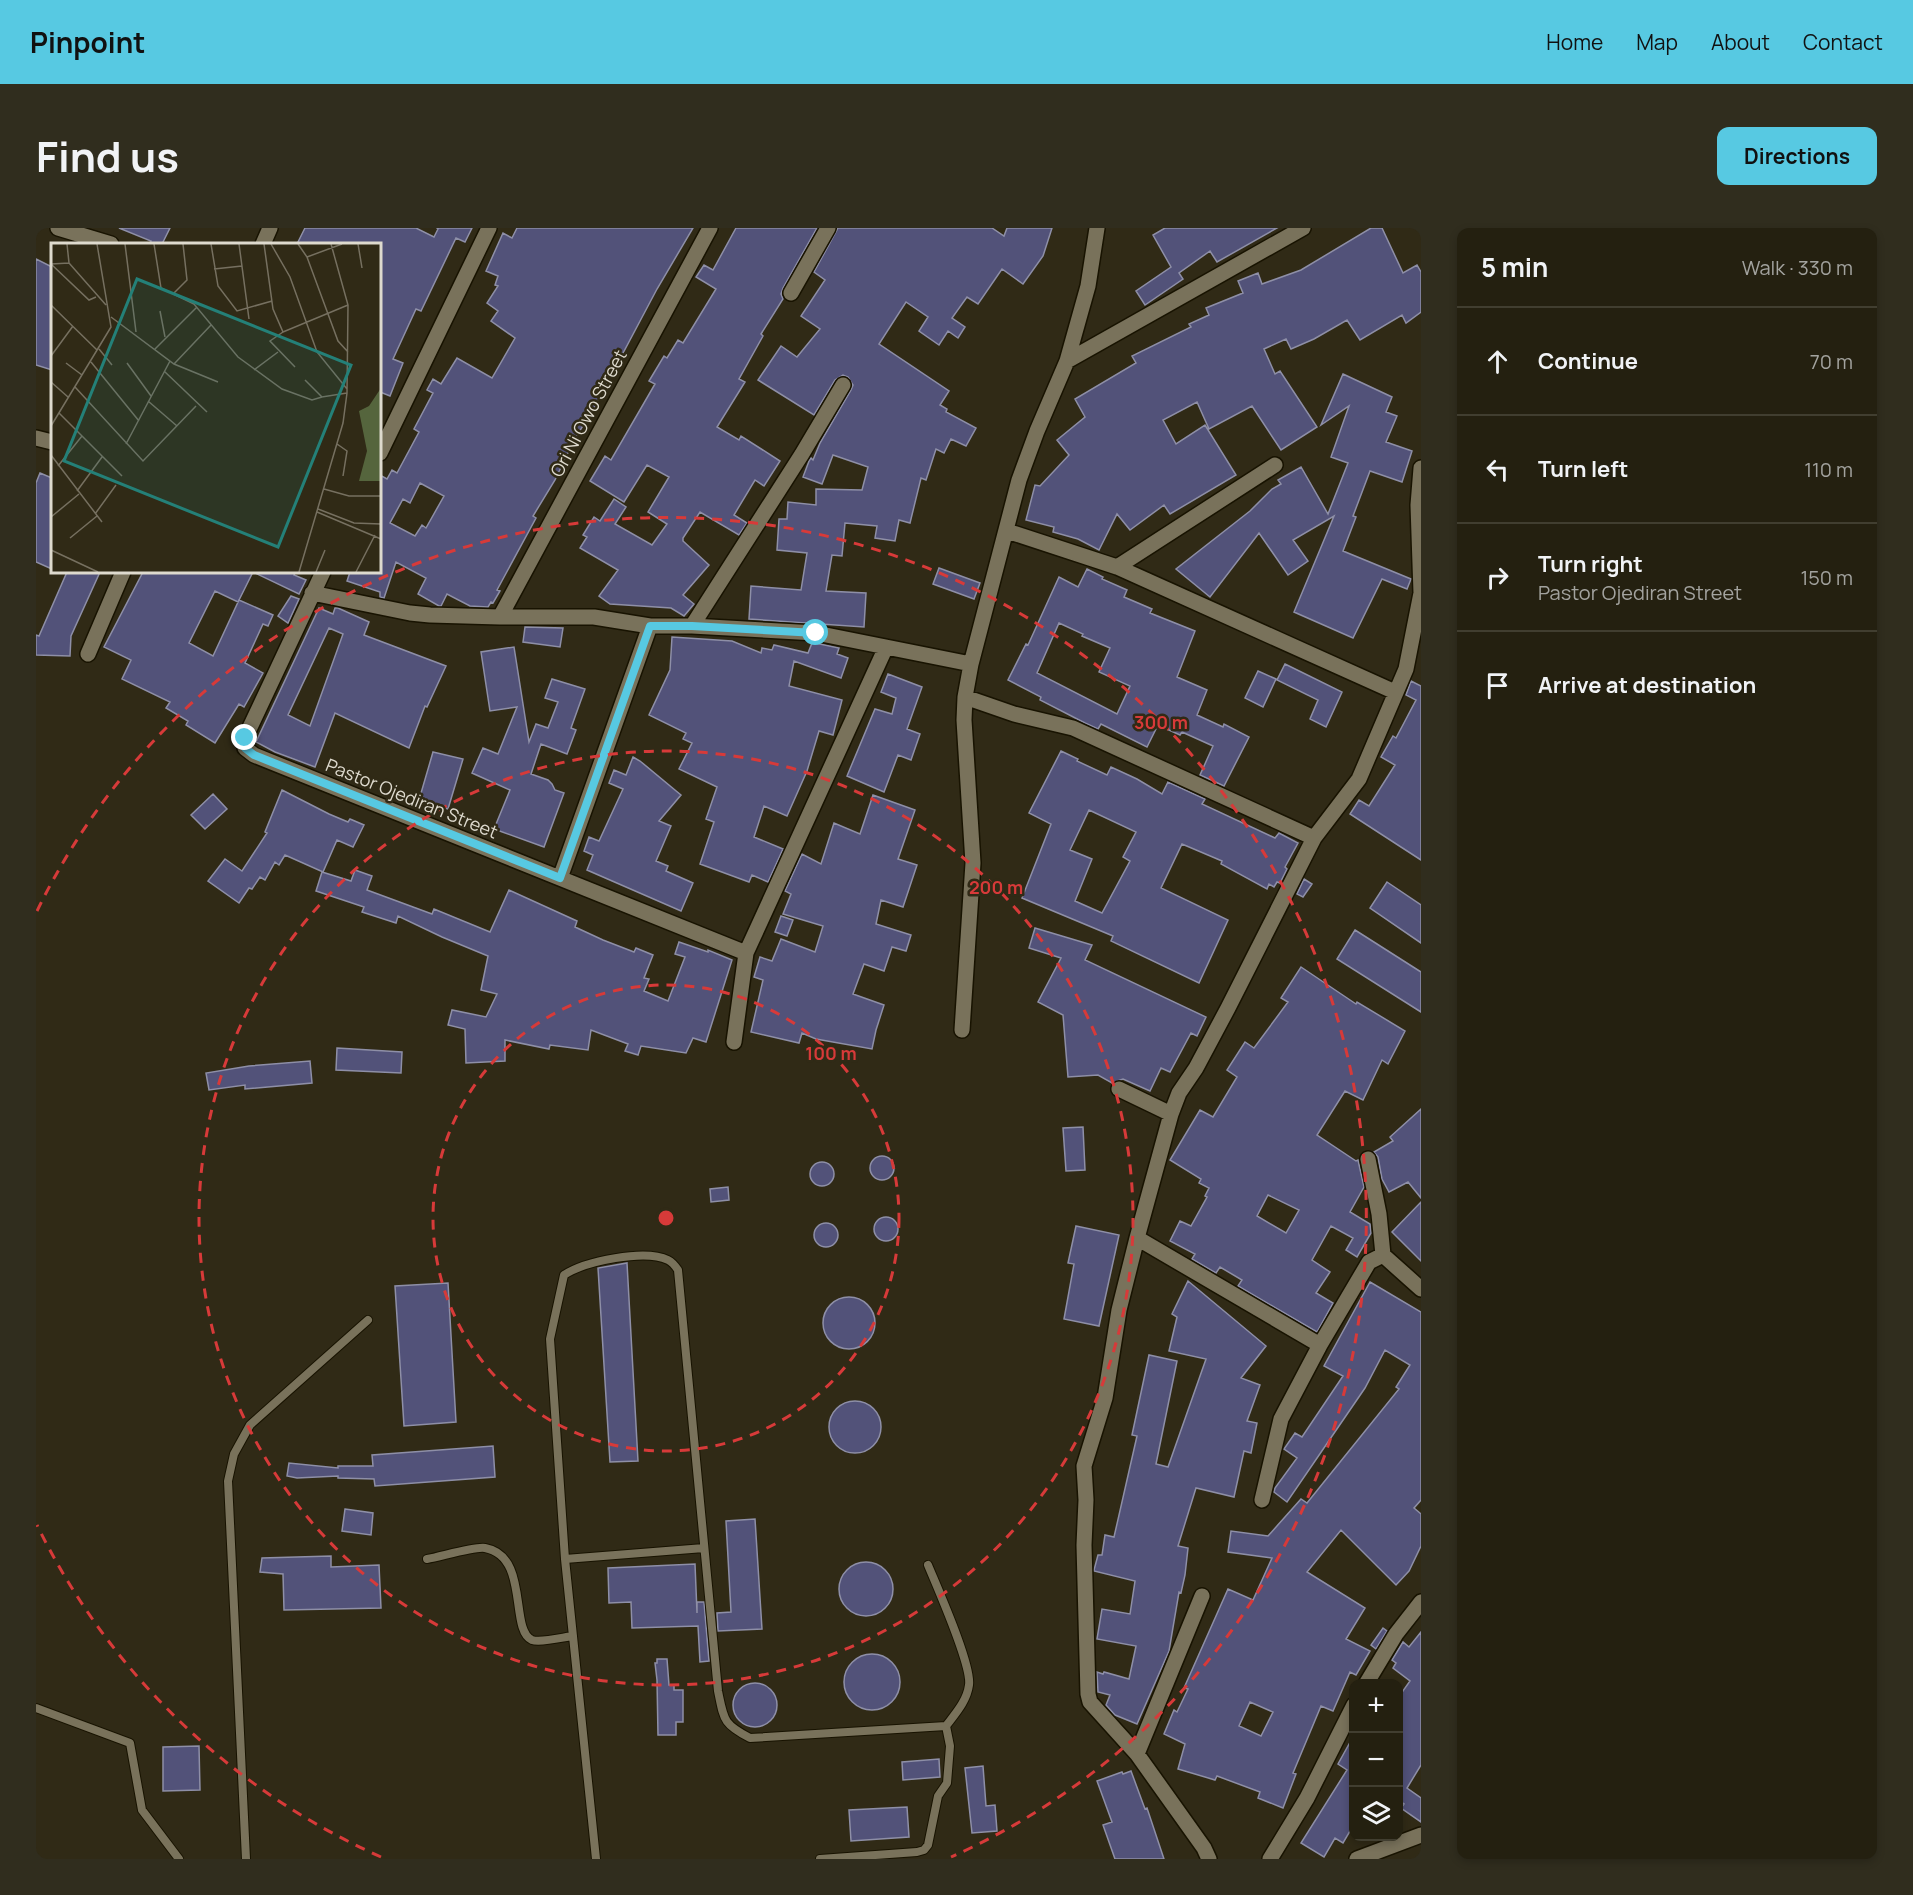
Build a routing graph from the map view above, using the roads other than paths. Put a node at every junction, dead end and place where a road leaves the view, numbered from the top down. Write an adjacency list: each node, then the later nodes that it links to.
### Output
1 (58, 228): 8 (street)
2 (270, 228): 9 (street)
3 (489, 228): 15 (street)
4 (710, 228): 24 (street, Ori Ni Owo Street)
5 (828, 228): 10 (street)
6 (1097, 228): 11 (street)
7 (1303, 228): 11 (street)
8 (108, 243)
9 (263, 243)
10 (791, 293)
11 (1067, 361): 19 (street)
12 (843, 385): 26 (street)
13 (36, 438): 14 (street)
14 (51, 442)
15 (381, 451)
16 (1275, 465): 20 (street)
17 (1421, 468): 18 (street)
18 (1420, 505): 30 (street)
19 (1007, 531): 20 (street); 29 (street)
20 (1118, 567): 30 (street)
21 (123, 573): 28 (street)
22 (322, 573): 23 (street, Pastor Ojediran Street)
23 (312, 593): 24 (street); 33 (street, Pastor Ojediran Street)
24 (500, 617): 25 (street)
25 (650, 626): 26 (street); 33 (street)
26 (692, 626): 27 (street)
27 (886, 647): 29 (street); 34 (street)
28 (88, 654)
29 (971, 664): 31 (street)
30 (1395, 692): 32 (street)
31 (965, 697): 32 (street); 35 (street)
32 (1314, 838): 38 (street)
33 (560, 878): 34 (street, Pastor Ojediran Street)
34 (746, 953): 36 (street)
35 (962, 1030)
36 (734, 1042)
37 (1119, 1089): 38 (street)
38 (1171, 1114): 40 (street)
39 (1368, 1159): 41 (street)
40 (1137, 1238): 44 (street); 57 (street)
41 (1383, 1255): 42 (street); 44 (street)
42 (1421, 1289)
43 (368, 1320): 60 (lane)
44 (1320, 1345): 45 (street)
45 (1262, 1500)
46 (704, 1548): 48 (lane); 48 (lane); 56 (lane)
47 (427, 1559): 52 (lane)
48 (565, 1559): 52 (lane)
49 (928, 1565): 56 (lane)
50 (1202, 1596): 57 (street)
51 (1421, 1602): 53 (street)
52 (573, 1636): 61 (lane)
53 (1368, 1679)
54 (36, 1708): 59 (lane)
55 (1349, 1713): 64 (street)
56 (946, 1726): 62 (lane)
57 (1137, 1754): 63 (street)
58 (1421, 1834): 65 (street)
59 (178, 1859)
60 (246, 1859)
61 (596, 1859)
62 (820, 1859)
63 (1209, 1859)
64 (1270, 1859)
65 (1357, 1859)

